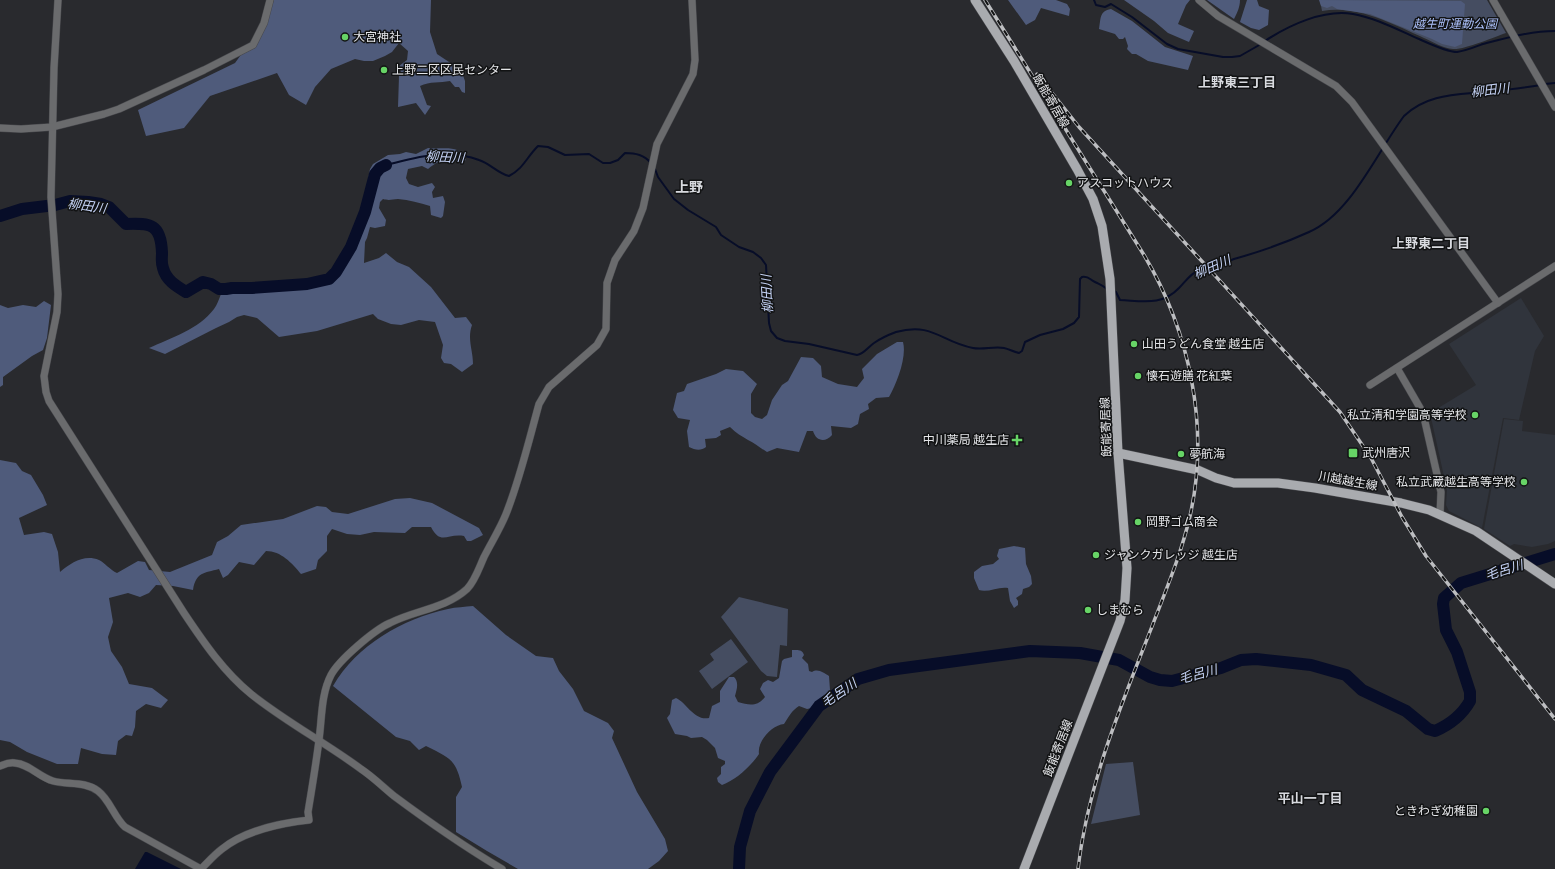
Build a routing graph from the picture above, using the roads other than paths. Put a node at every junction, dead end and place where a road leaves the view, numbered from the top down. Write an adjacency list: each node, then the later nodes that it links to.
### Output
1 (58, 0): 8 (street)
2 (270, 0): 8 (street)
3 (692, 0): 17 (street)
4 (976, 0): 14 (main road, 飯能寄居線)
5 (1199, 0): 11 (street)
6 (1493, 0): 7 (street)
7 (1555, 107)
8 (52, 127): 9 (street); 17 (street)
9 (0, 128)
10 (1555, 266): 11 (street)
11 (1498, 303): 12 (street)
12 (1397, 368): 13 (street); 15 (street)
13 (1370, 386)
14 (1118, 453): 15 (main road, 川越越生線); 21 (main road, 飯能寄居線)
15 (1440, 514): 16 (main road, 川越越生線)
16 (1552, 582)
17 (319, 740): 19 (street); 20 (street)
18 (0, 766): 19 (street)
19 (201, 869)
20 (502, 869)
21 (1024, 869)

